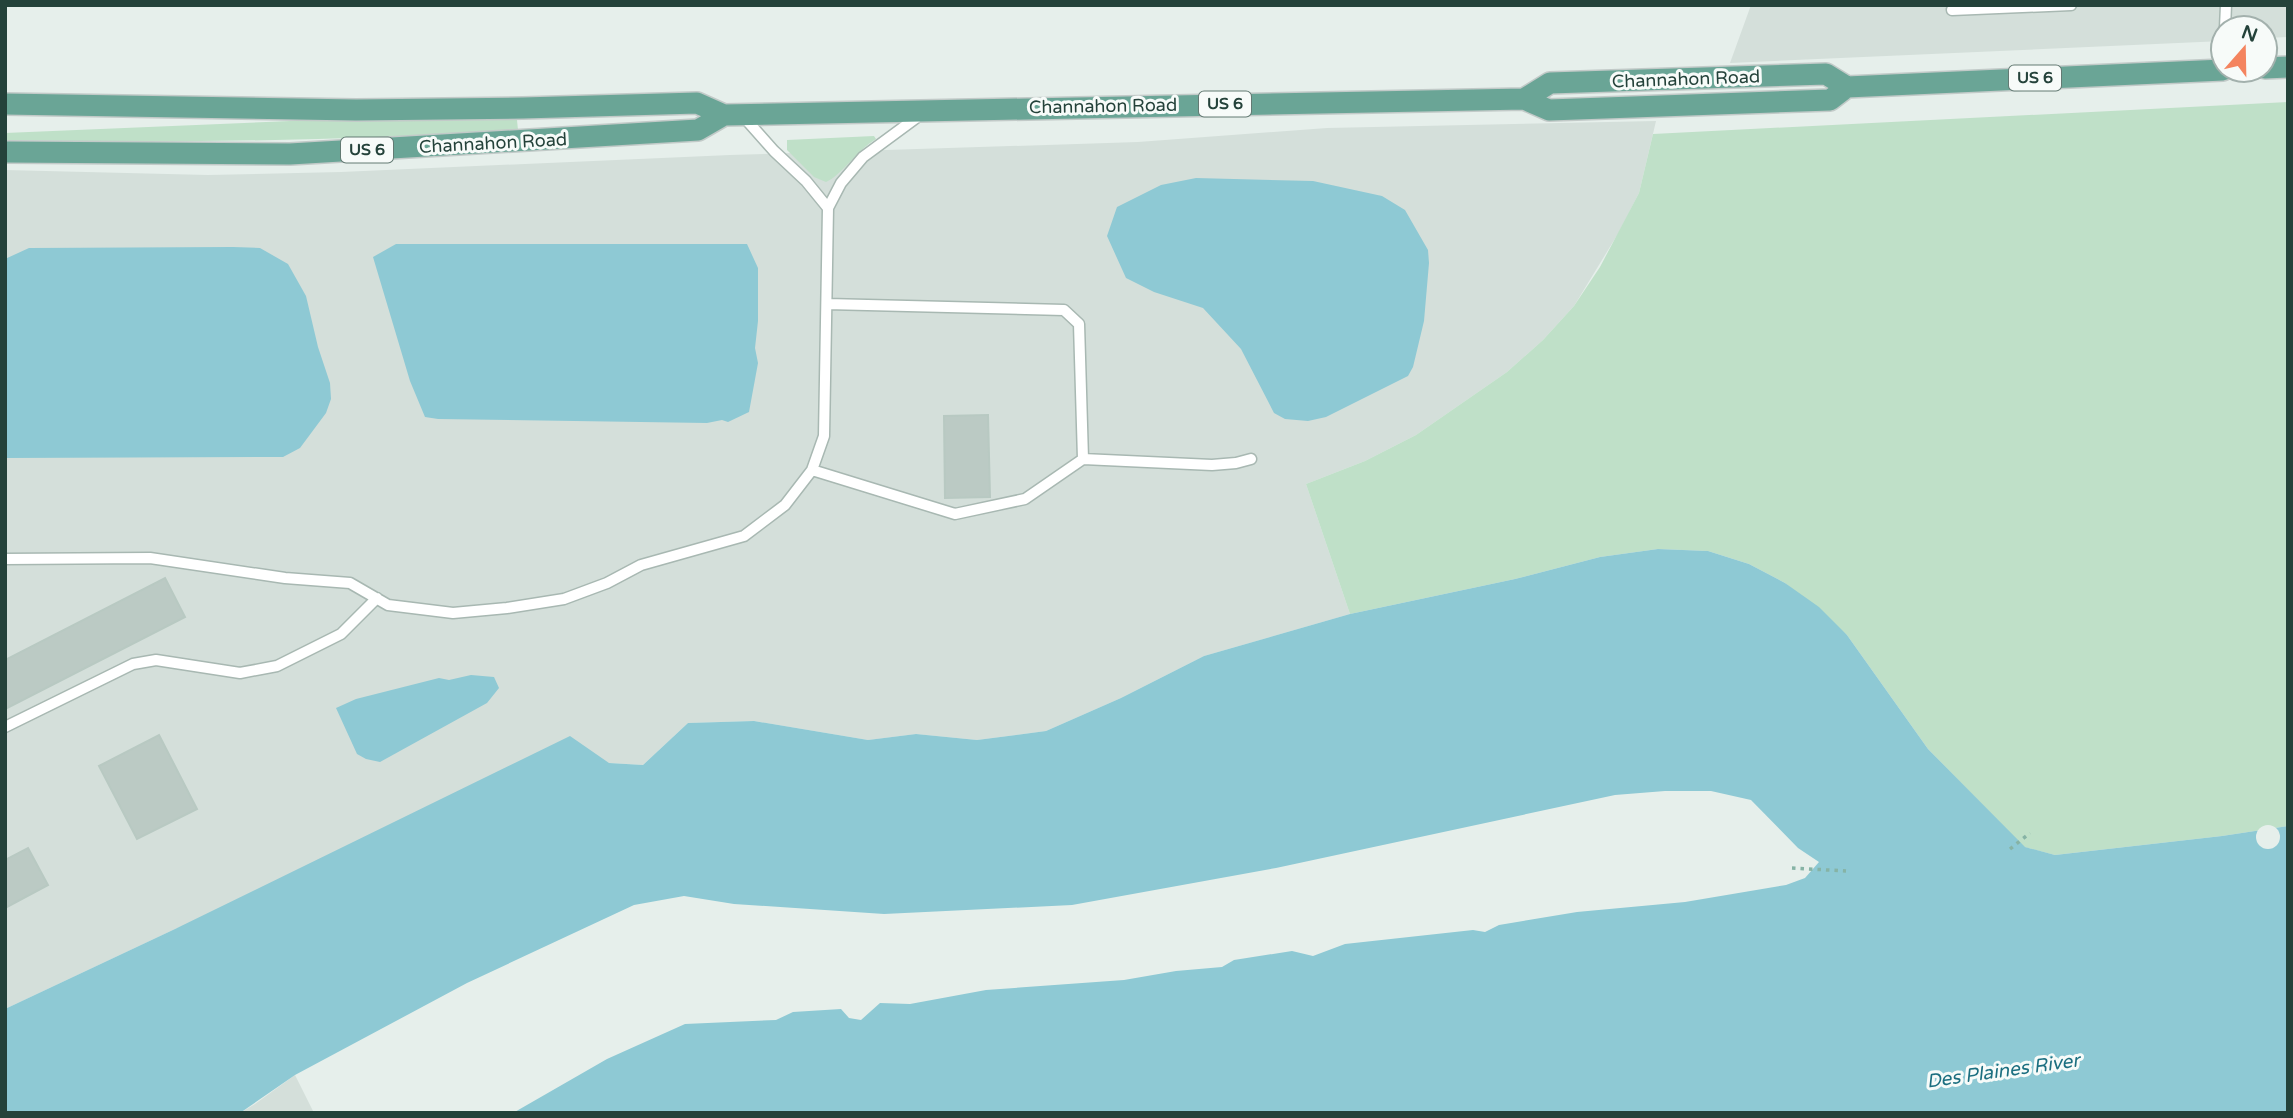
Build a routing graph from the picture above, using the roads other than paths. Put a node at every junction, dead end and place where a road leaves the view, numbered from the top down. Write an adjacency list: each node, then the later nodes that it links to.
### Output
1 (2071, 5): 2 (lane)
2 (2020, 6): 3 (lane)
3 (1952, 10)
4 (2209, 71): 6 (main road, Channahon Road / US 6)
5 (5, 104): 7 (main road, Channahon Road / US 6)
6 (926, 110): 7 (main road, Channahon Road / US 6); 9 (lane)
7 (733, 115): 8 (main road, Channahon Road / US 6); 9 (lane)
8 (5, 152)
9 (828, 208): 10 (lane)
10 (827, 304): 11 (lane); 13 (lane)
11 (1083, 459): 12 (lane); 13 (lane)
12 (1251, 459)
13 (812, 470): 15 (lane)
14 (5, 559): 15 (lane)
15 (377, 598): 16 (lane)
16 (5, 727)

